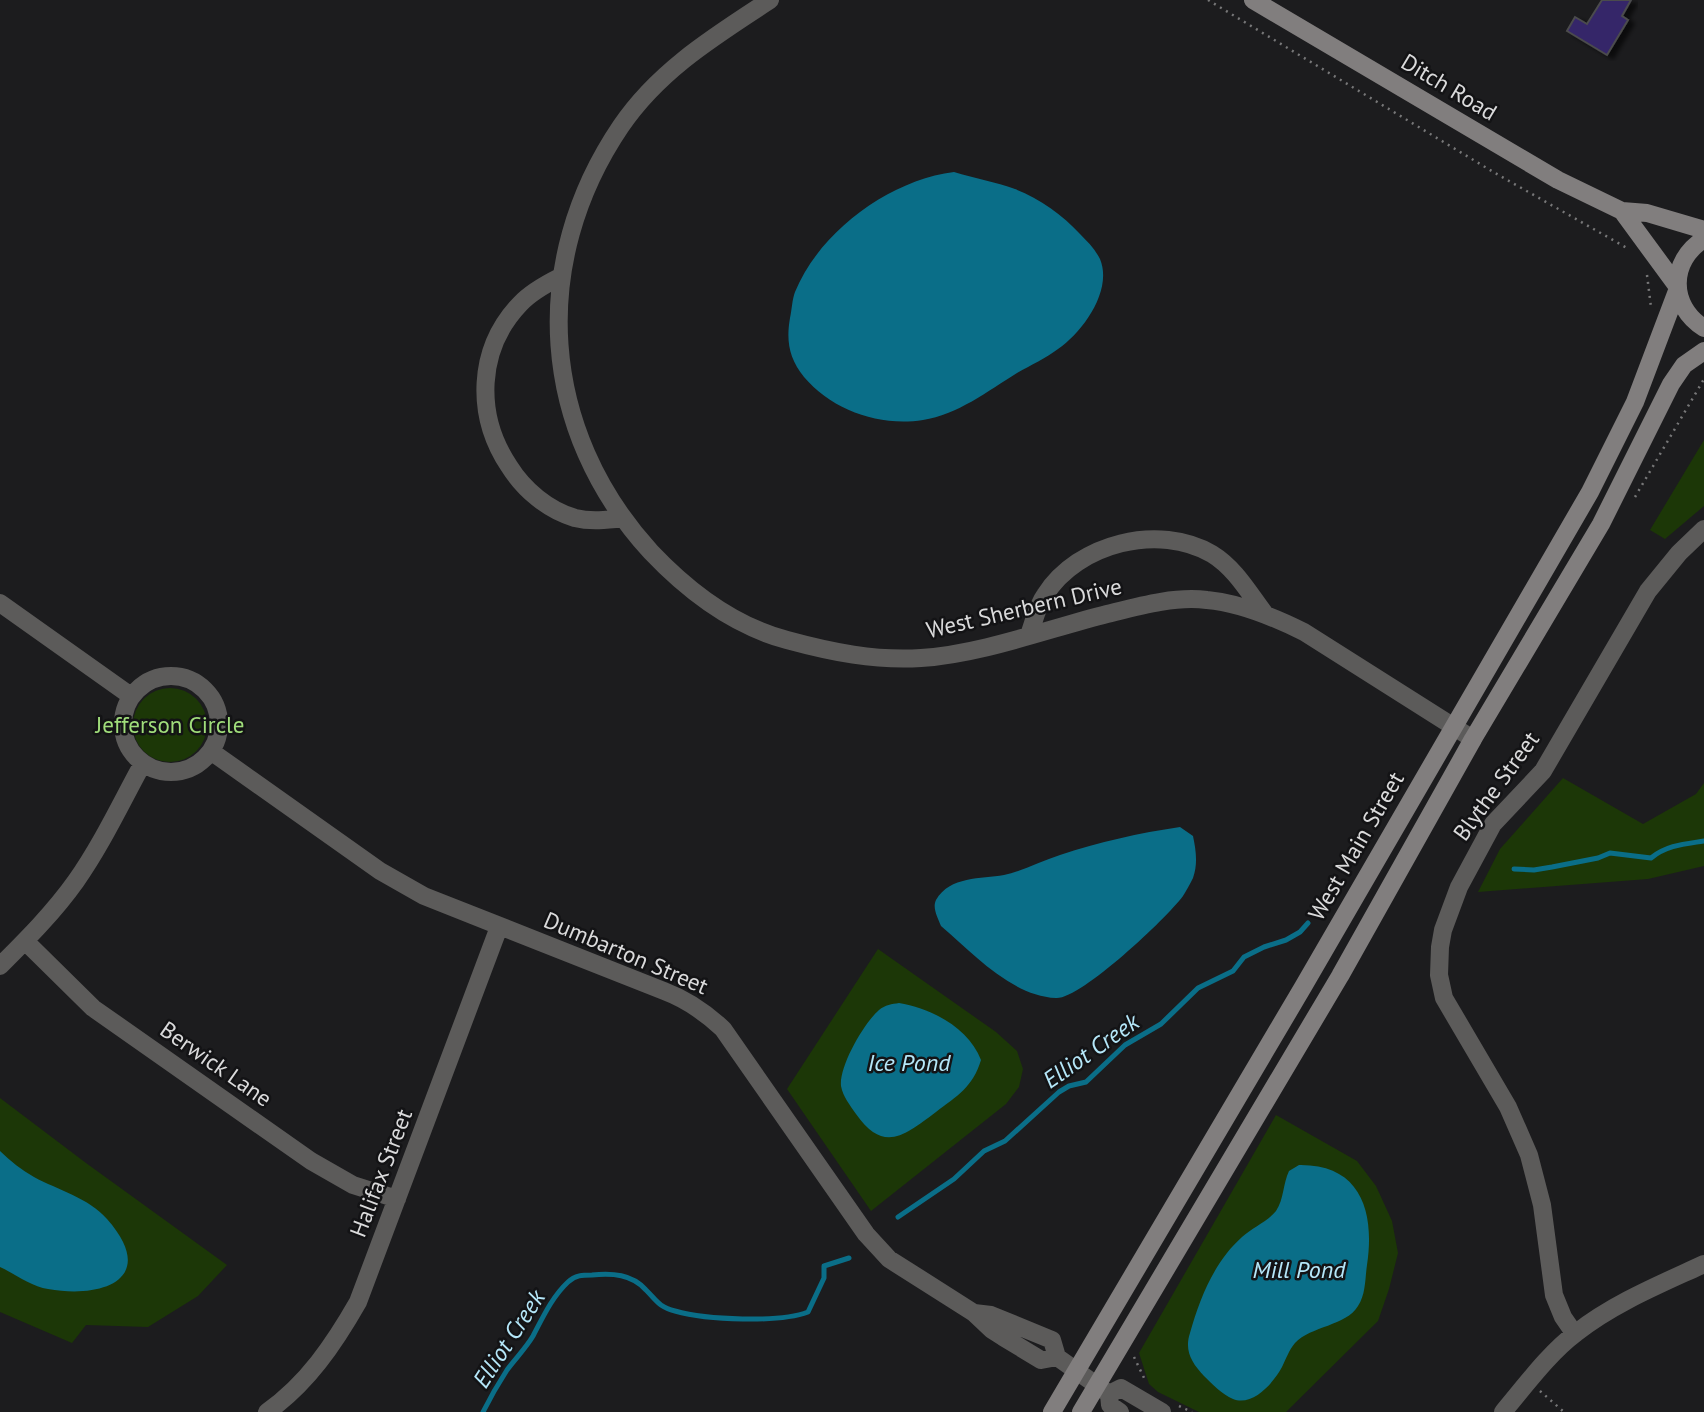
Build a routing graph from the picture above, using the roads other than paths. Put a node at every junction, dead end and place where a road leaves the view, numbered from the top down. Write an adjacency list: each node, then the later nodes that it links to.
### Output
1 (771, 0): 6 (street, West Sherbern Drive)
2 (1252, 0): 3 (street, Ditch Road)
3 (1622, 212): 4 (street, Ditch Road); 7 (street, Ditch Road)
4 (1704, 230)
5 (1704, 239): 7 (street, West Main Street)
6 (560, 277): 10 (street, West Sherbern Drive); 10 (street)
7 (1677, 288): 8 (street, Ditch Road); 16 (street, West Main Street)
8 (1704, 328)
9 (1704, 351): 17 (street, West Main Street)
10 (623, 519): 14 (street, West Sherbern Drive)
11 (1704, 529): 25 (street, Blythe Street)
12 (0, 603): 15 (street)
13 (1265, 614): 14 (street, West Sherbern Drive); 14 (street); 16 (street, West Sherbern Drive)
14 (1029, 635)
15 (131, 696): 18 (street); 19 (street)
16 (1453, 727): 17 (street, West Sherbern Drive); 26 (street, West Main Street)
17 (1473, 739): 26 (street, West Main Street)
18 (212, 752): 19 (street); 20 (street, Dumbarton Street)
19 (143, 764): 21 (street)
20 (499, 927): 23 (street, Halifax Street); 26 (street, Dumbarton Street)
21 (25, 941): 22 (street); 23 (street, Berwick Lane)
22 (0, 966)
23 (397, 1199): 27 (street, Halifax Street)
24 (1704, 1264): 25 (street)
25 (1574, 1334): 32 (street)
26 (1092, 1382): 28 (street, West Main Street); 29 (street, West Main Street); 30 (street); 31 (street)
27 (267, 1412)
28 (1052, 1412)
29 (1081, 1412)
30 (1120, 1412)
31 (1162, 1412)
32 (1503, 1412)

